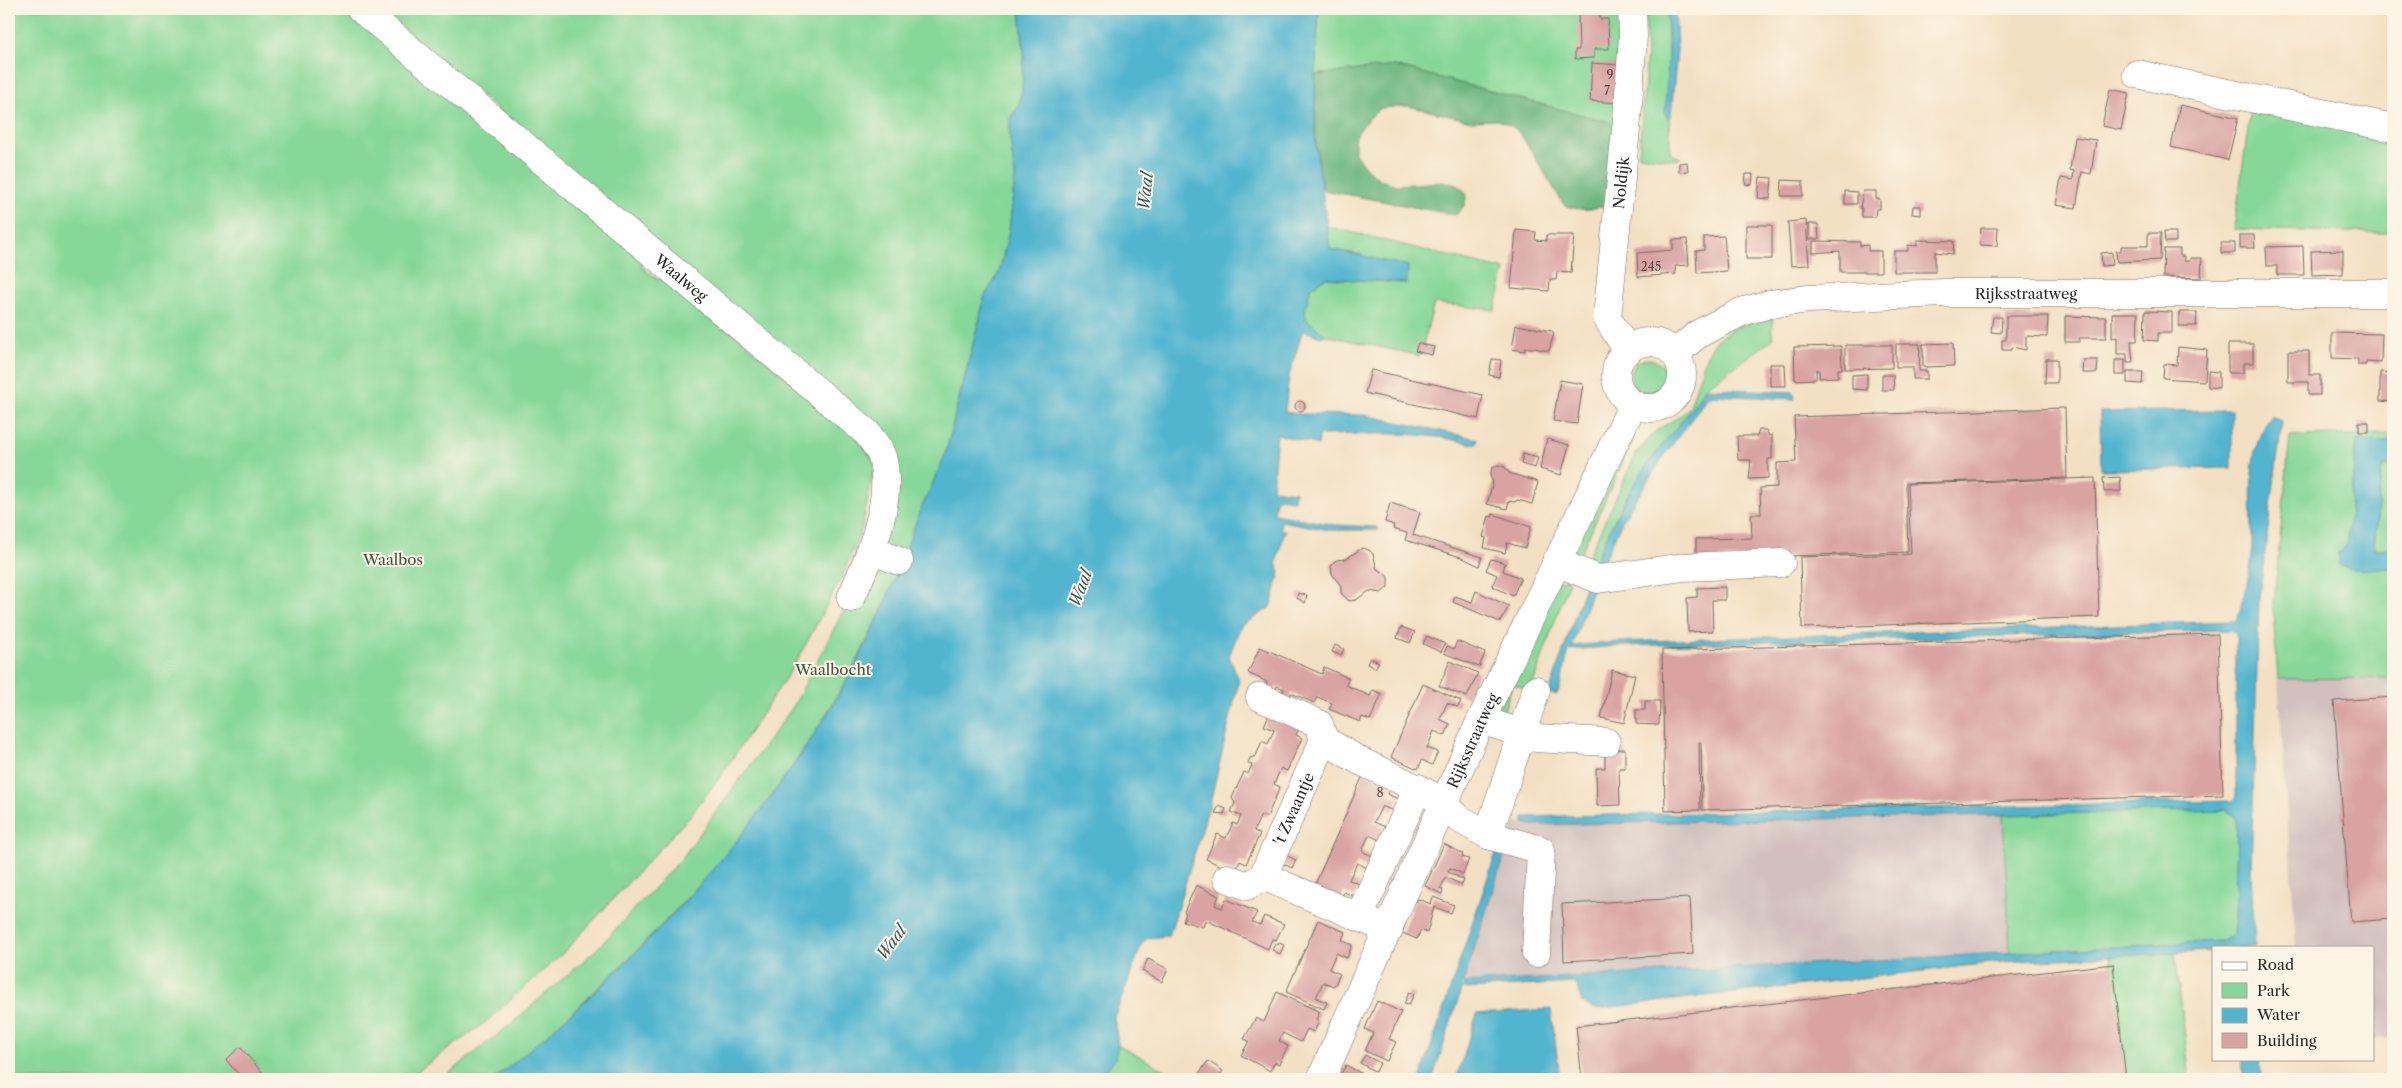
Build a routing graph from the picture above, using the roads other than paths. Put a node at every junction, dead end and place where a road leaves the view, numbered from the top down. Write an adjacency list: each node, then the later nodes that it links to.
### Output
1 (361, 9): 9 (street, Waalweg)
2 (1632, 9): 7 (street, Noldijk)
3 (2137, 74): 4 (street)
4 (2393, 128)
5 (2393, 293): 6 (street, Rijksstraatweg)
6 (1674, 354): 7 (street); 8 (street)
7 (1614, 367): 8 (street)
8 (1633, 404): 12 (street, Rijksstraatweg)
9 (870, 550): 10 (street); 13 (street, Waalweg)
10 (899, 561)
11 (1781, 563): 12 (street)
12 (1567, 567): 16 (street, Rijksstraatweg)
13 (851, 598)
14 (1536, 690): 17 (street)
15 (1260, 697): 18 (street)
16 (1481, 720): 17 (street); 21 (street, Rijksstraatweg)
17 (1521, 734): 19 (street); 22 (street)
18 (1324, 740): 20 (street); 23 (street, 't Zwaantje)
19 (1606, 742)
20 (1418, 788): 21 (street); 25 (street)
21 (1444, 806): 22 (street); 26 (street, Rijksstraatweg)
22 (1488, 835): 27 (street)
23 (1263, 876): 24 (street); 25 (street)
24 (1227, 878)
25 (1359, 917): 26 (street)
26 (1389, 930): 28 (street, Rijksstraatweg)
27 (1536, 953)
28 (1321, 1079)

